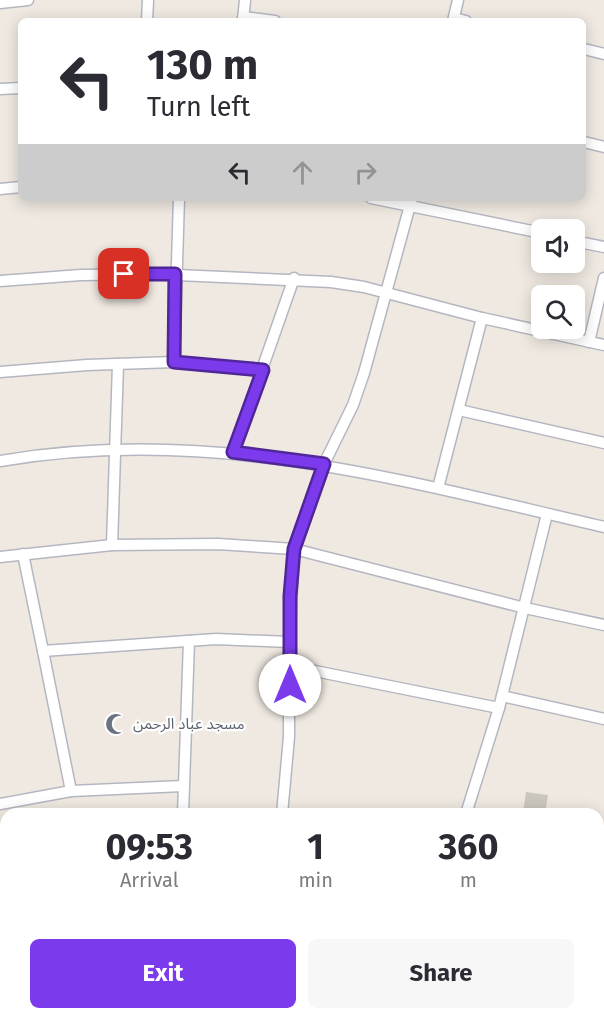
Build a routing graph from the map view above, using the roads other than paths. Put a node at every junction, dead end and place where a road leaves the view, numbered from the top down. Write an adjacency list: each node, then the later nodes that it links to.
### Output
1 (28, 0): 5 (street)
2 (148, 0): 6 (street)
3 (245, 0): 7 (street)
4 (458, 0): 8 (street)
5 (0, 3)
6 (147, 18)
7 (243, 18)
8 (454, 18)
9 (586, 50): 10 (street)
10 (604, 54)
11 (18, 88): 12 (street)
12 (0, 90)
13 (586, 142): 14 (street)
14 (604, 147)
15 (18, 187): 16 (street)
16 (0, 189)
17 (179, 201): 22 (street)
18 (411, 201): 19 (street); 26 (street)
19 (531, 230)
20 (585, 243): 21 (street)
21 (604, 247)
22 (175, 274): 23 (street); 25 (street); 30 (street)
23 (294, 278): 26 (street); 32 (street)
24 (604, 278): 28 (street)
25 (0, 281)
26 (388, 293): 27 (street); 39 (street)
27 (482, 318): 28 (street); 34 (street)
28 (589, 342): 29 (street)
29 (604, 345)
30 (174, 362): 31 (street); 32 (street)
31 (118, 364): 33 (street); 36 (street)
32 (263, 370): 37 (street)
33 (0, 372)
34 (459, 410): 35 (street); 40 (street)
35 (604, 443)
36 (114, 449): 37 (street); 38 (street); 43 (street)
37 (233, 452): 39 (street)
38 (0, 461)
39 (324, 464): 40 (street); 44 (street)
40 (438, 488): 41 (street)
41 (548, 514): 42 (street); 47 (street)
42 (604, 528)
43 (112, 545): 44 (street); 45 (street)
44 (294, 549): 47 (street); 50 (street)
45 (23, 554): 46 (street); 51 (street)
46 (0, 557)
47 (525, 608): 48 (street); 53 (street)
48 (604, 625)
49 (189, 641): 50 (street); 51 (street); 56 (street)
50 (289, 642): 52 (street)
51 (43, 651): 57 (street)
52 (291, 666): 54 (street); 60 (street)
53 (502, 696): 54 (street); 55 (street)
54 (499, 708): 61 (street)
55 (604, 719)
56 (183, 786): 57 (street); 59 (street)
57 (71, 791): 58 (street)
58 (0, 804)
59 (183, 808)
60 (282, 808)
61 (468, 808)

